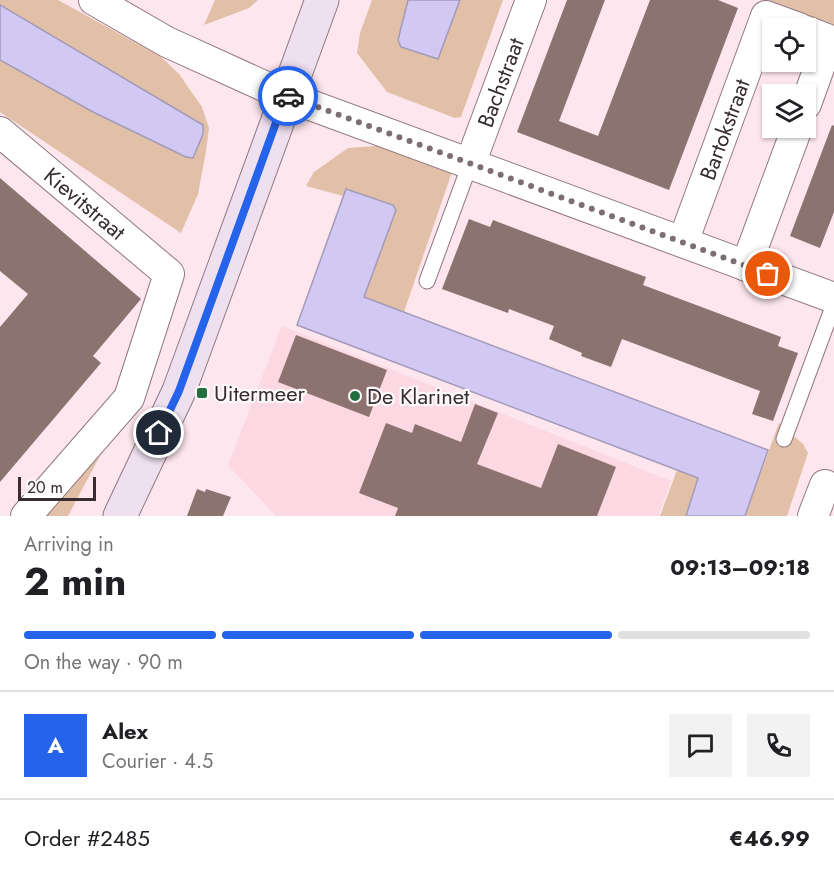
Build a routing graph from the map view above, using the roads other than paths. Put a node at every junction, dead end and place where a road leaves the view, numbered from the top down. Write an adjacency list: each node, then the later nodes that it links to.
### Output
1 (94, 0): 7 (street)
2 (322, 0): 7 (main road)
3 (531, 0): 10 (street, Bachstraat)
4 (762, 27): 11 (street, Bartokstraat)
5 (816, 35): 6 (street)
6 (813, 84)
7 (286, 96): 10 (street); 19 (main road)
8 (0, 132): 18 (street, Kievitstraat)
9 (793, 138): 12 (street)
10 (470, 164): 11 (street); 13 (lane)
11 (683, 242): 12 (street)
12 (746, 266): 14 (street)
13 (427, 281)
14 (834, 298)
15 (834, 304): 16 (lane)
16 (784, 439)
17 (825, 485): 20 (street)
18 (27, 516)
19 (120, 516)
20 (813, 516)

